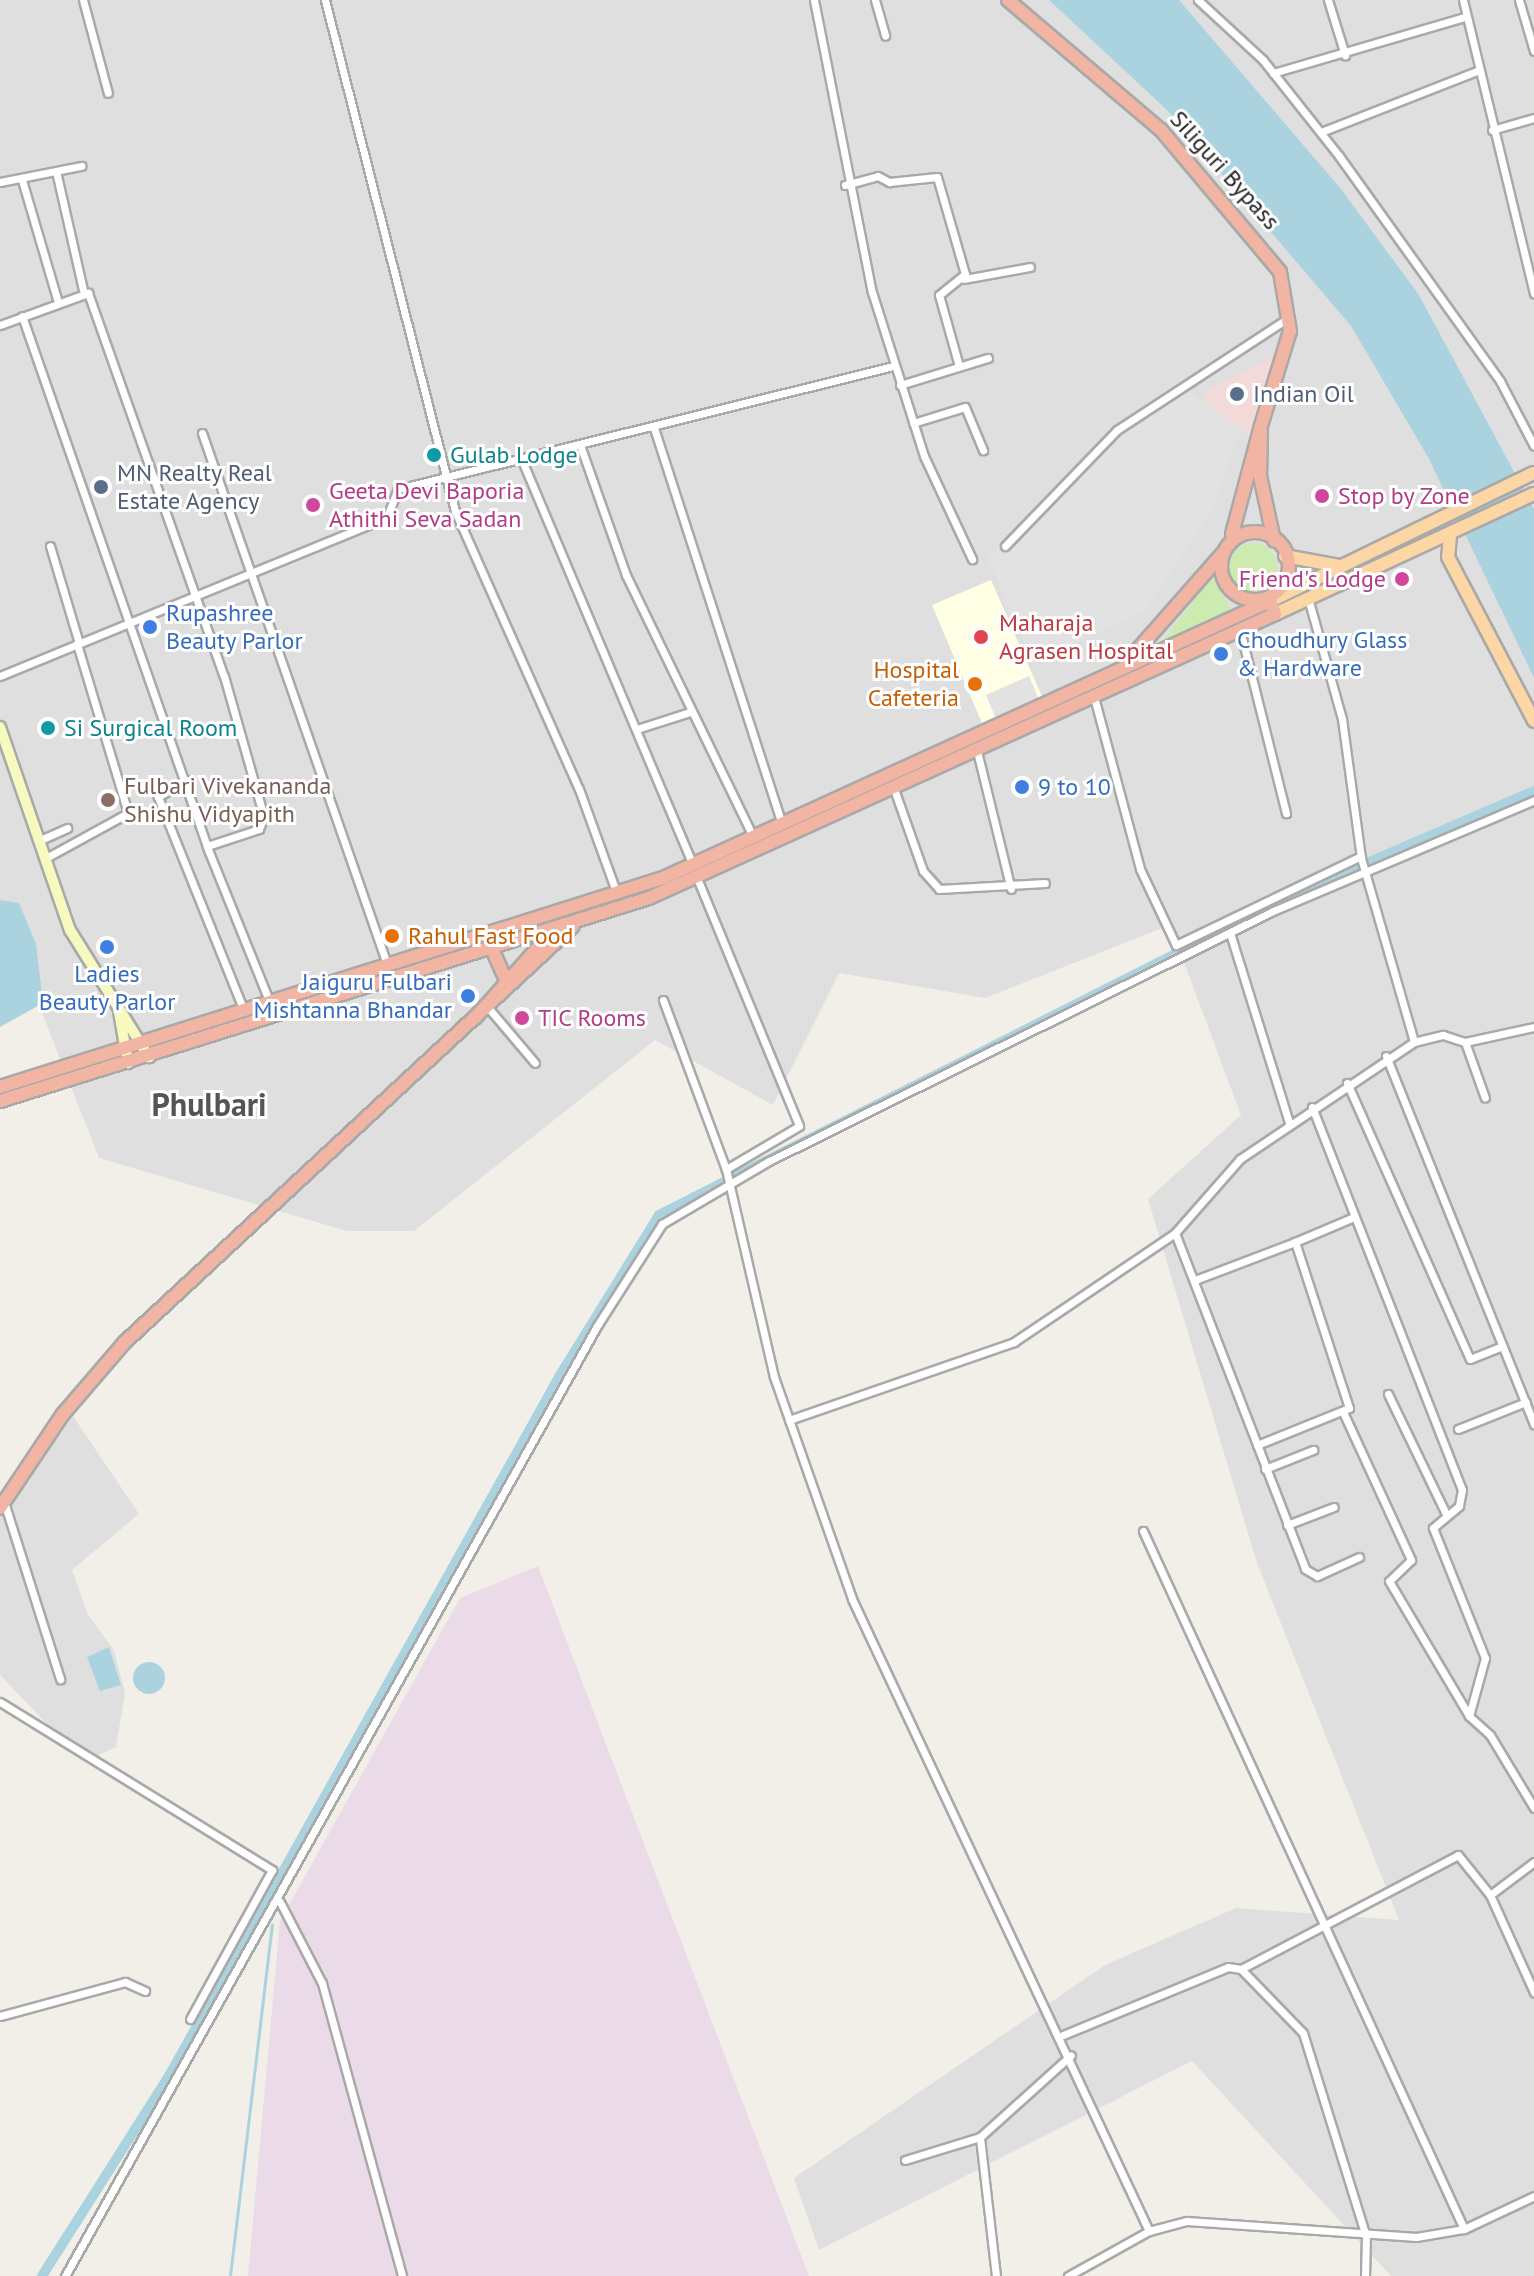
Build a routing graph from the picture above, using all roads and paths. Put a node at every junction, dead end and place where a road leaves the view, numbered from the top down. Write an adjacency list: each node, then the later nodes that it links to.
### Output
1 (83, 0): 16 (street)
2 (325, 0): 45 (street)
3 (814, 0): 24 (street)
4 (875, 0): 11 (street)
5 (1008, 0): 31 (highway, Siliguri Bypass)
6 (1198, 0): 15 (street)
7 (1328, 0): 13 (street)
8 (1463, 0): 10 (street)
9 (1519, 0): 12 (street)
10 (1465, 17): 13 (street); 14 (street)
11 (885, 36)
12 (1534, 51)
13 (1345, 55): 15 (street)
14 (1477, 71): 18 (street); 19 (street)
15 (1273, 73): 19 (street)
16 (108, 93)
17 (1534, 118): 18 (street)
18 (1492, 130): 28 (street)
19 (1321, 132): 42 (street)
20 (81, 166): 21 (street)
21 (56, 171): 22 (street); 27 (street)
22 (22, 180): 23 (street); 29 (street)
23 (0, 182)
24 (845, 185): 26 (street); 34 (street)
25 (1030, 267): 26 (street)
26 (964, 279): 35 (street)
27 (83, 290): 29 (street); 60 (street)
28 (1534, 294)
29 (57, 299): 30 (street)
30 (22, 316): 32 (street); 63 (street)
31 (1290, 316): 38 (highway); 52 (street)
32 (0, 325)
33 (988, 358): 35 (street)
34 (893, 366): 36 (street); 39 (street)
35 (959, 366): 36 (street)
36 (900, 385): 37 (street)
37 (913, 423): 43 (street); 57 (street)
38 (1261, 426): 48 (highway); 50 (highway)
39 (654, 428): 41 (street); 78 (street)
40 (202, 433): 59 (street)
41 (580, 445): 44 (street); 69 (street)
42 (1534, 446)
43 (983, 450)
44 (521, 458): 45 (street); 72 (street)
45 (447, 473): 59 (street); 89 (street)
46 (1533, 473): 58 (main road)
47 (1534, 494): 49 (main road)
48 (1232, 534): 50 (highway); 54 (highway)
49 (1454, 534): 53 (main road); 56 (main road)
50 (1274, 540): 55 (highway)
51 (50, 546): 65 (street)
52 (1005, 546)
53 (1427, 547): 56 (main road); 61 (main road)
54 (1222, 554): 62 (highway); 67 (highway)
55 (1285, 556): 58 (main road); 62 (highway)
56 (1448, 557): 70 (main road)
57 (972, 559)
58 (1342, 566): 62 (main road)
59 (253, 570): 60 (street); 96 (street)
60 (196, 594): 63 (street); 82 (street)
61 (1308, 598): 62 (main road); 83 (street)
62 (1273, 607): 64 (highway); 67 (highway)
63 (130, 622): 65 (street); 74 (street)
64 (1240, 630): 68 (highway); 77 (street)
65 (78, 644): 66 (street); 84 (street)
66 (0, 676)
67 (1108, 677): 78 (highway)
68 (1094, 697): 73 (highway); 83 (street)
69 (690, 712): 72 (street); 80 (street)
70 (1534, 721)
71 (0, 727): 81 (main road)
72 (640, 728): 86 (street)
73 (977, 751): 75 (highway); 88 (street)
74 (186, 780): 82 (street); 102 (street)
75 (894, 789): 86 (highway); 88 (street)
76 (1534, 800): 85 (street)
77 (1286, 813)
78 (782, 825): 80 (highway)
79 (67, 828): 81 (street)
80 (754, 838): 86 (highway)
81 (36, 841): 84 (main road)
82 (207, 846): 99 (street)
83 (1361, 857): 85 (street)
84 (44, 859): 101 (main road)
85 (1365, 870): 94 (street); 105 (street)
86 (695, 872): 89 (highway); 92 (highway); 118 (street)
87 (1045, 883): 88 (street)
88 (1011, 889)
89 (617, 894): 90 (highway)
90 (588, 904): 91 (highway); 92 (highway)
91 (566, 911): 93 (highway); 96 (highway)
92 (576, 923): 93 (highway); 100 (highway)
93 (552, 931): 95 (highway); 97 (highway)
94 (1230, 933): 117 (street); 119 (street)
95 (493, 951): 97 (highway); 109 (highway)
96 (389, 969): 99 (highway)
97 (506, 980): 100 (highway)
98 (663, 1000): 118 (street)
99 (271, 1005): 102 (highway)
100 (487, 1006): 111 (street); 134 (highway)
101 (119, 1012): 104 (main road); 107 (main road)
102 (245, 1013): 104 (highway)
103 (1534, 1027): 106 (street)
104 (143, 1042): 107 (highway); 109 (main road)
105 (1414, 1042): 106 (street); 108 (street)
106 (1465, 1042): 114 (street)
107 (123, 1049): 110 (main road); 113 (highway)
108 (1386, 1056): 112 (street); 124 (street)
109 (149, 1057): 110 (highway)
110 (128, 1063): 115 (highway)
111 (535, 1063)
112 (1347, 1083): 116 (street); 124 (street)
113 (0, 1087)
114 (1485, 1098)
115 (0, 1101)
116 (1312, 1107): 117 (street); 120 (street)
117 (1289, 1123): 121 (street)
118 (726, 1169): 119 (street)
119 (729, 1183): 128 (street); 146 (street)
120 (1354, 1217): 122 (street); 136 (street)
121 (1175, 1233): 123 (street); 128 (street)
122 (1295, 1242): 123 (street); 127 (street)
123 (1195, 1280): 131 (street)
124 (1502, 1346): 126 (street)
125 (1388, 1394): 136 (street)
126 (1526, 1402): 129 (street); 130 (street)
127 (1343, 1412): 131 (street); 142 (street)
128 (789, 1420): 156 (street)
129 (1534, 1424)
130 (1458, 1429)
131 (1257, 1445): 133 (street)
132 (1313, 1450): 133 (street)
133 (1265, 1469): 137 (street)
134 (2, 1505): 140 (street)
135 (1334, 1507): 137 (street)
136 (1446, 1514): 142 (street)
137 (1287, 1525): 139 (street)
138 (1143, 1531): 147 (street)
139 (1359, 1557)
140 (60, 1679)
141 (0, 1702): 148 (street)
142 (1469, 1716): 143 (street)
143 (1534, 1808)
144 (1534, 1862): 145 (street)
145 (1490, 1895): 147 (street); 151 (street)
146 (280, 1902): 149 (street); 165 (street)
147 (1324, 1928): 150 (street); 161 (street)
148 (242, 1932): 149 (street); 155 (street)
149 (256, 1941): 164 (street)
150 (1241, 1969): 156 (street); 163 (street)
151 (1530, 1973): 153 (street)
152 (145, 1991): 154 (street)
153 (1534, 1992)
154 (0, 2016)
155 (190, 2019)
156 (1063, 2035): 157 (street)
157 (1071, 2055): 158 (street); 162 (street)
158 (980, 2137): 159 (street); 166 (street)
159 (905, 2160)
160 (1534, 2196): 161 (street)
161 (1464, 2229): 163 (street)
162 (1149, 2231): 163 (street); 167 (street)
163 (1366, 2236): 168 (street)
164 (65, 2276)
165 (402, 2276)
166 (996, 2276)
167 (1068, 2276)
168 (1365, 2276)

